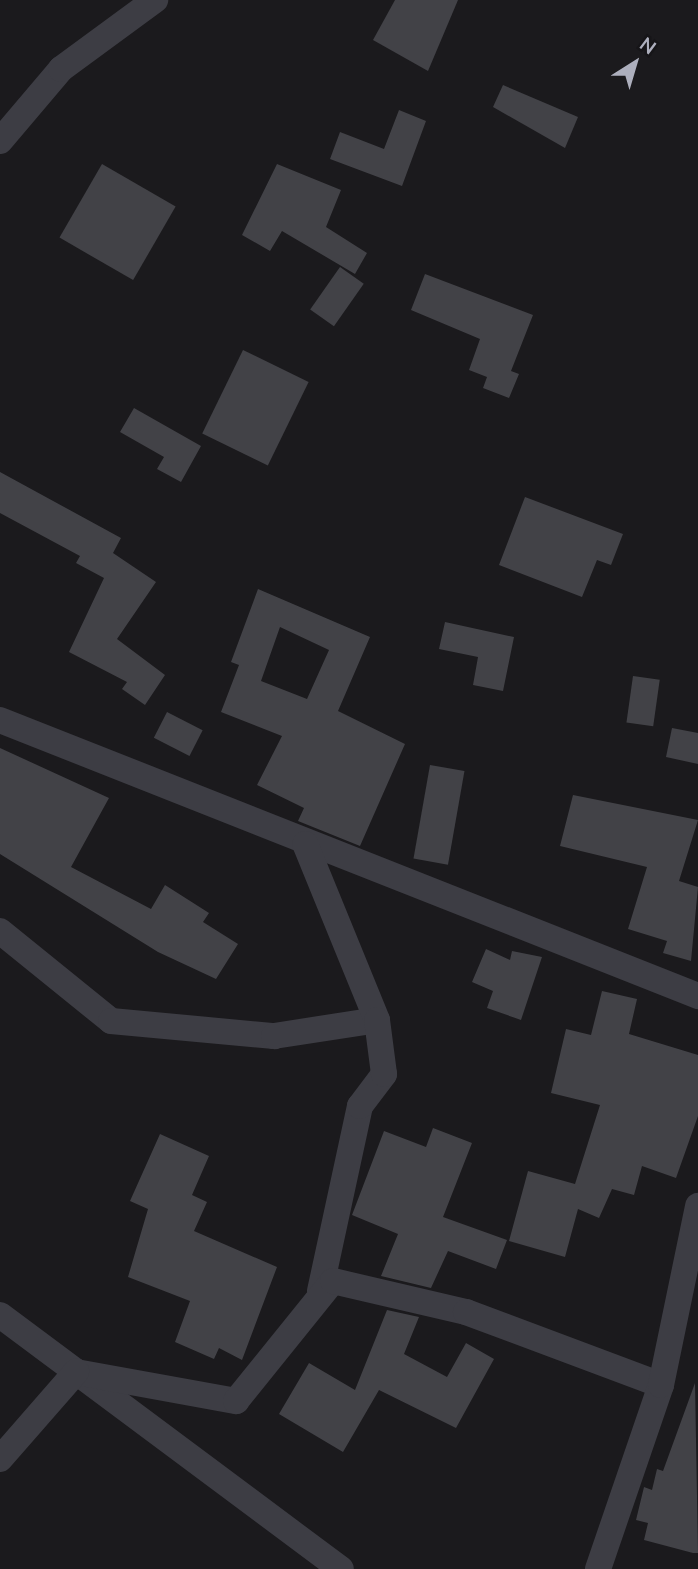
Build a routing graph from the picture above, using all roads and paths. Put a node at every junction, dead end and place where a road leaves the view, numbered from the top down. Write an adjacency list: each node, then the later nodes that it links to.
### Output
1 (155, 0): 2 (street)
2 (0, 141)
3 (0, 720): 4 (street)
4 (305, 844): 6 (street); 7 (street)
5 (0, 930): 7 (street)
6 (698, 996)
7 (377, 1020): 9 (street)
8 (698, 1206): 11 (street)
9 (320, 1291): 12 (street); 13 (street)
10 (0, 1315): 12 (street)
11 (689, 1320): 13 (street)
12 (76, 1372): 14 (street); 15 (street)
13 (661, 1385): 16 (street)
14 (0, 1459)
15 (341, 1569)
16 (598, 1569)

